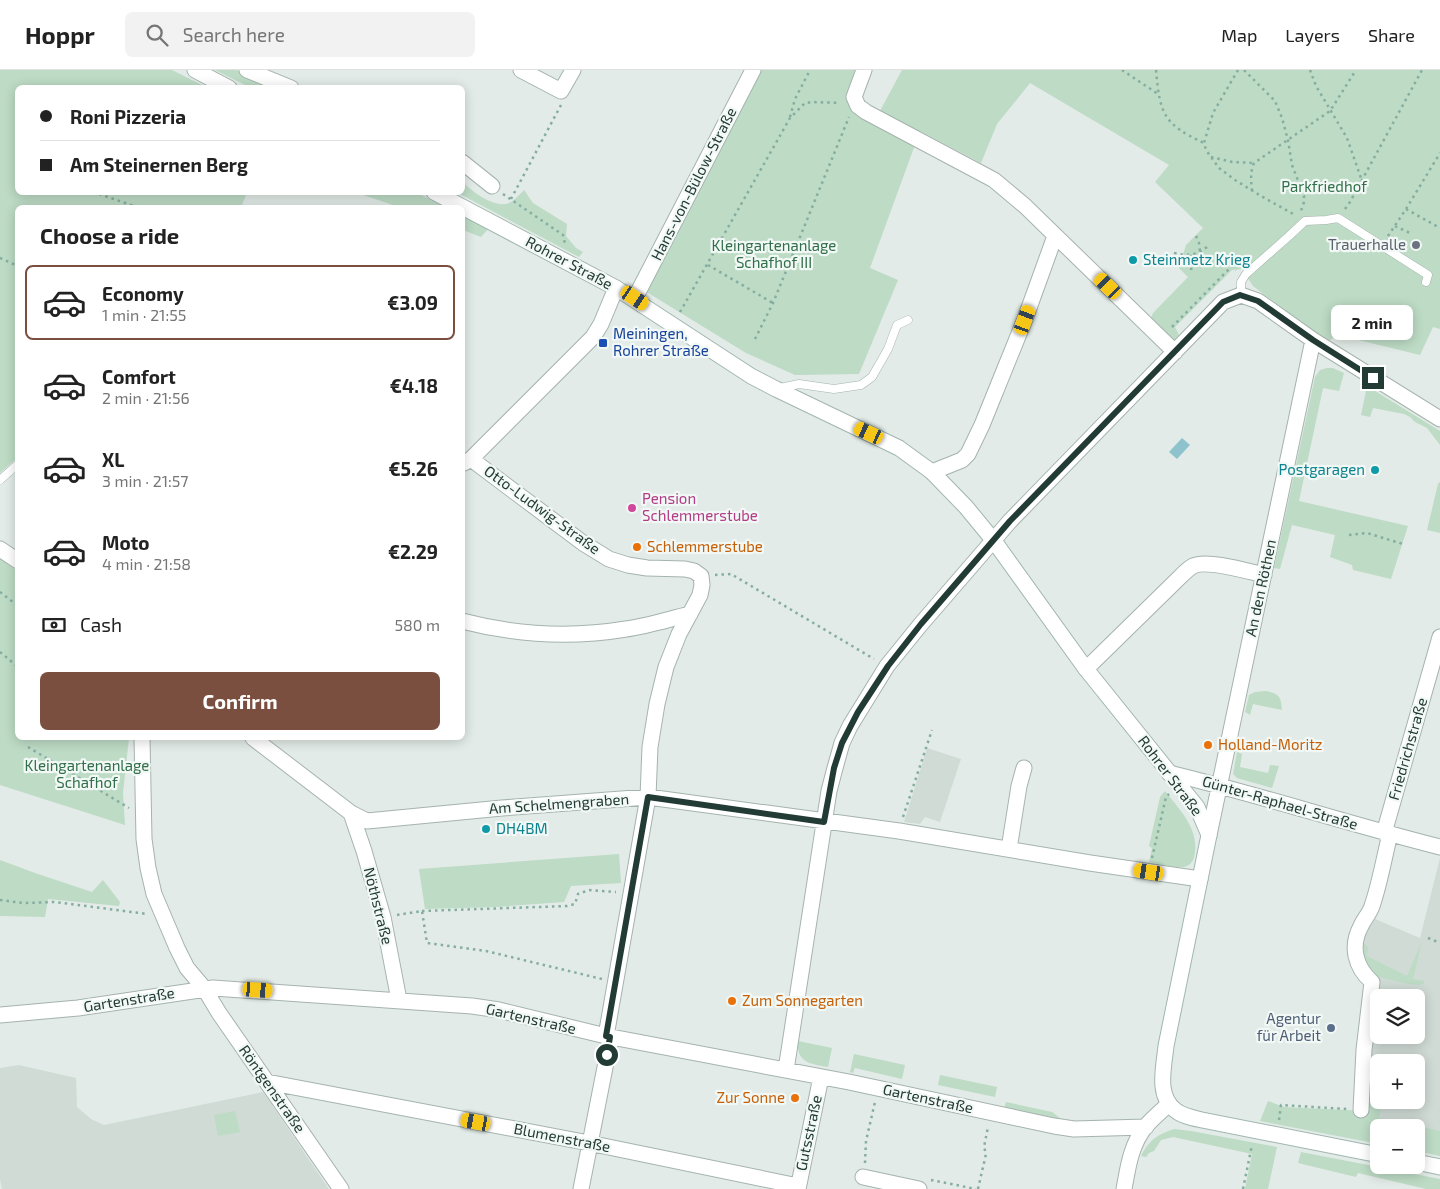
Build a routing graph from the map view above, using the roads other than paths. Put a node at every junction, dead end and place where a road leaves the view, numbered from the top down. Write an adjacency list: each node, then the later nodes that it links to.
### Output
1 (195, 70): 7 (street)
2 (247, 70): 8 (street)
3 (521, 70): 4 (street)
4 (573, 70)
5 (753, 70): 18 (street, Hans-von-Bülow-Straße)
6 (864, 70): 14 (street)
7 (223, 85)
8 (284, 85)
9 (465, 164): 10 (street)
10 (492, 186)
11 (440, 195): 12 (street, Rohrer Straße)
12 (459, 205)
13 (465, 208): 16 (street, Rohrer Straße)
14 (1055, 236): 21 (street); 26 (street)
15 (1426, 282): 17 (lane)
16 (616, 288): 18 (street, Rohrer Straße); 24 (street)
17 (1240, 295): 20 (street); 21 (street)
18 (635, 298): 22 (street, Rohrer Straße)
19 (908, 320): 22 (lane)
20 (1313, 340): 23 (street); 31 (street, An den Röthen)
21 (1175, 352): 28 (street)
22 (776, 389): 26 (street, Rohrer Straße)
23 (1440, 419)
24 (467, 461): 32 (street, Otto-Ludwig-Straße)
25 (15, 467): 27 (lane)
26 (932, 472): 28 (street, Rohrer Straße)
27 (0, 480)
28 (994, 541): 35 (street, Rohrer Straße); 43 (street)
29 (0, 549): 30 (street)
30 (15, 559)
31 (1264, 575): 35 (street); 40 (street, An den Röthen)
32 (690, 614): 33 (street); 41 (street)
33 (465, 622)
34 (1440, 637): 44 (street, Friedrichstraße)
35 (1086, 669): 39 (street, Rohrer Straße)
36 (142, 740): 49 (street, Röntgenstraße)
37 (256, 740): 42 (street, Am Schelmengraben)
38 (1024, 768): 47 (street)
39 (1169, 773): 40 (street, Günter-Raphael-Straße); 45 (street, Rohrer Straße)
40 (1220, 785): 44 (street, Günter-Raphael-Straße); 45 (street, An den Röthen)
41 (648, 797): 42 (street, Am Schelmengraben); 43 (street, Am Schelmengraben); 52 (street)
42 (351, 814): 50 (street, Nöthstraße)
43 (824, 822): 47 (street, Am Schelmengraben); 53 (street)
44 (1387, 833): 46 (street, Günter-Raphael-Straße); 57 (street)
45 (1210, 835): 48 (street)
46 (1440, 847)
47 (1009, 849): 48 (street, Am Schelmengraben)
48 (1200, 879): 56 (street)
49 (204, 988): 50 (street, Gartenstraße); 51 (street, Gartenstraße); 55 (street, Röntgenstraße)
50 (399, 1000): 52 (street, Gartenstraße)
51 (0, 1015)
52 (608, 1036): 53 (street, Gartenstraße); 59 (street)
53 (786, 1070): 54 (street, Gartenstraße)
54 (821, 1077): 58 (street, Gartenstraße); 65 (street, Gutsstraße)
55 (267, 1082): 59 (street, Blumenstraße); 66 (street, Röntgenstraße)
56 (1169, 1104): 58 (street); 60 (street)
57 (1361, 1110)
58 (1146, 1127): 68 (street)
59 (589, 1143): 65 (street, Blumenstraße); 67 (street)
60 (1370, 1153)
61 (1425, 1164): 62 (street)
62 (1440, 1167)
63 (863, 1177): 64 (street)
64 (921, 1184)
65 (798, 1187)
66 (342, 1189)
67 (581, 1189)
68 (1124, 1189)

